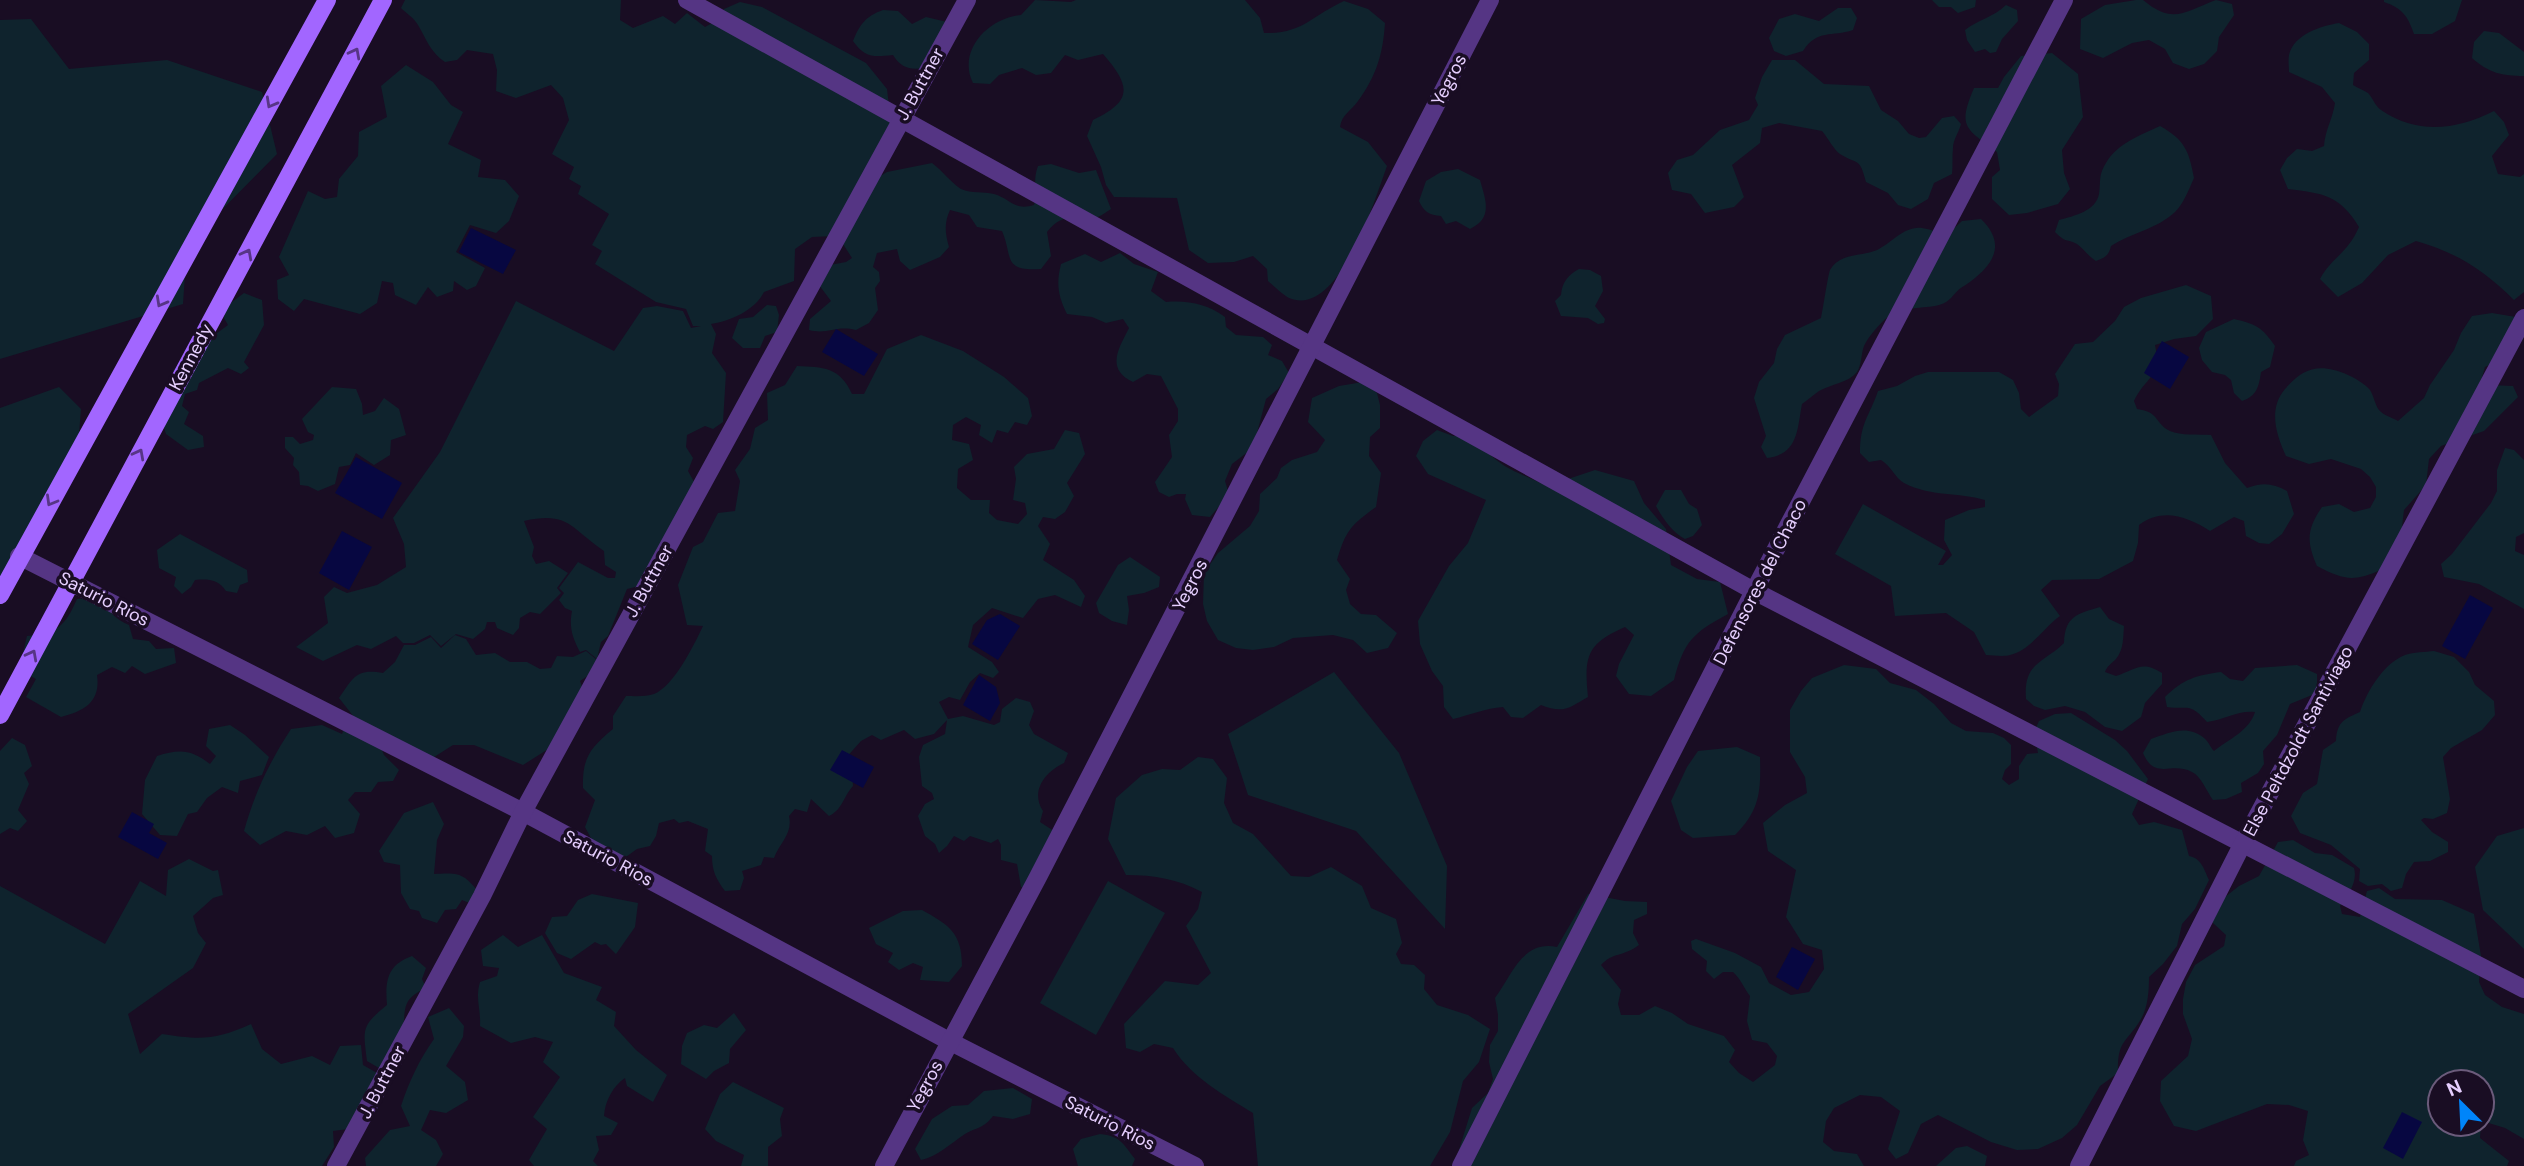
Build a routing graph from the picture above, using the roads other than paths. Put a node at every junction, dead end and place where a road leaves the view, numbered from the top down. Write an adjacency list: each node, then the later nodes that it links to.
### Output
1 (327, 0): 10 (main road, one-way to 10)
2 (383, 0): 11 (main road, Kennedy, one-way to 2)
3 (687, 0): 7 (street)
4 (967, 0): 7 (street, J. Buttner)
5 (1490, 0): 9 (street, Yegros)
6 (2064, 0): 12 (street, Defensores del Chaco)
7 (901, 118): 9 (street); 15 (street, J. Buttner)
8 (2524, 318): 16 (street, Else Peltdzoldt Santiviago)
9 (1313, 346): 12 (street); 18 (street, Yegros)
10 (19, 556): 11 (street, Saturio Rios); 13 (main road)
11 (70, 582): 14 (main road, Kennedy, one-way to 11); 15 (street, Saturio Rios)
12 (1754, 591): 16 (street); 22 (street, Defensores del Chaco)
13 (0, 595)
14 (0, 715)
15 (523, 812): 18 (street, Saturio Rios); 19 (street, J. Buttner)
16 (2243, 844): 17 (street); 23 (street, Else Peltdzoldt Santiviago)
17 (2524, 989)
18 (949, 1041): 20 (street, Yegros); 21 (street, Saturio Rios)
19 (336, 1166)
20 (884, 1166)
21 (1195, 1166)
22 (1461, 1166)
23 (2079, 1166)

